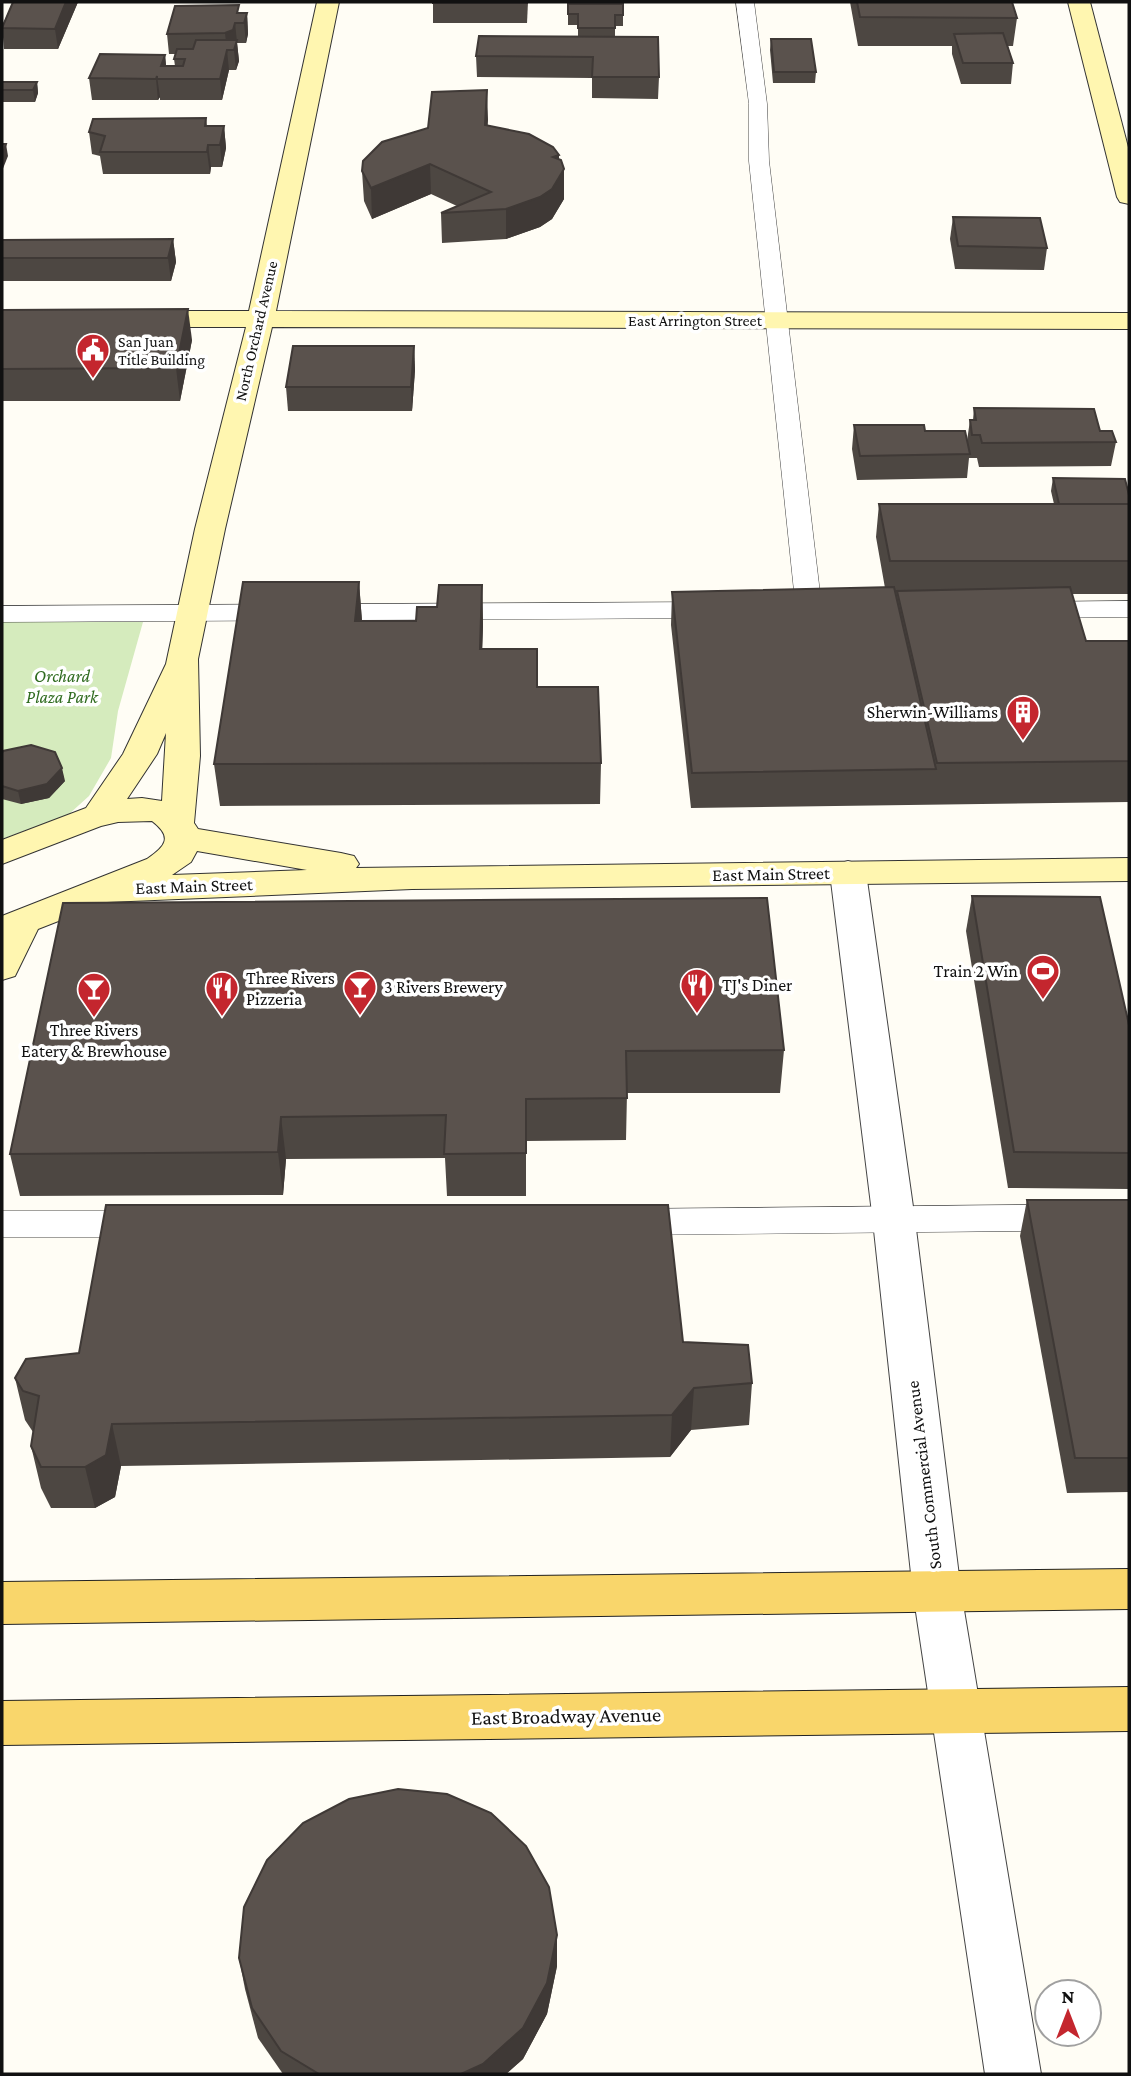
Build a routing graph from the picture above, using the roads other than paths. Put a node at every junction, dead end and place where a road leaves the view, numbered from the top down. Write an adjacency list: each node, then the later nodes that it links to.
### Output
1 (328, 2): 6 (street, North Orchard Avenue)
2 (745, 2): 7 (lane)
3 (1079, 2): 4 (street)
4 (1129, 197)
5 (112, 319): 6 (street, East Arrington Street)
6 (261, 319): 7 (street, East Arrington Street); 15 (street, North Orchard Avenue)
7 (778, 320): 8 (street, East Arrington Street); 12 (lane)
8 (1129, 321)
9 (1129, 609): 14 (lane)
10 (739, 610): 15 (lane)
11 (781, 610): 12 (lane)
12 (809, 610): 13 (lane)
13 (836, 610)
14 (1004, 610)
15 (192, 612): 16 (lane); 17 (street, North Orchard Avenue)
16 (2, 614)
17 (182, 659): 18 (street, North Orchard Avenue); 19 (street, North Orchard Avenue)
18 (98, 816): 19 (street, East Main Street); 20 (street, East Main Street)
19 (180, 830): 23 (street, East Main Street); 24 (street)
20 (2, 853)
21 (1129, 870): 22 (street, East Main Street)
22 (848, 873): 23 (street, East Main Street); 28 (street, South Commercial Avenue)
23 (412, 877): 24 (street, East Main Street)
24 (102, 890): 25 (street)
25 (13, 926): 26 (street)
26 (2, 967)
27 (1129, 1217): 28 (lane)
28 (894, 1221): 29 (lane); 33 (street, South Commercial Avenue)
29 (601, 1222)
30 (2, 1224): 31 (lane)
31 (173, 1224)
32 (1129, 1589): 33 (main road)
33 (937, 1592): 34 (main road); 36 (street, South Commercial Avenue)
34 (2, 1603)
35 (1129, 1709): 36 (main road, East Broadway Avenue)
36 (955, 1710): 37 (main road, East Broadway Avenue); 38 (street, South Commercial Avenue)
37 (2, 1723)
38 (1013, 2074)

